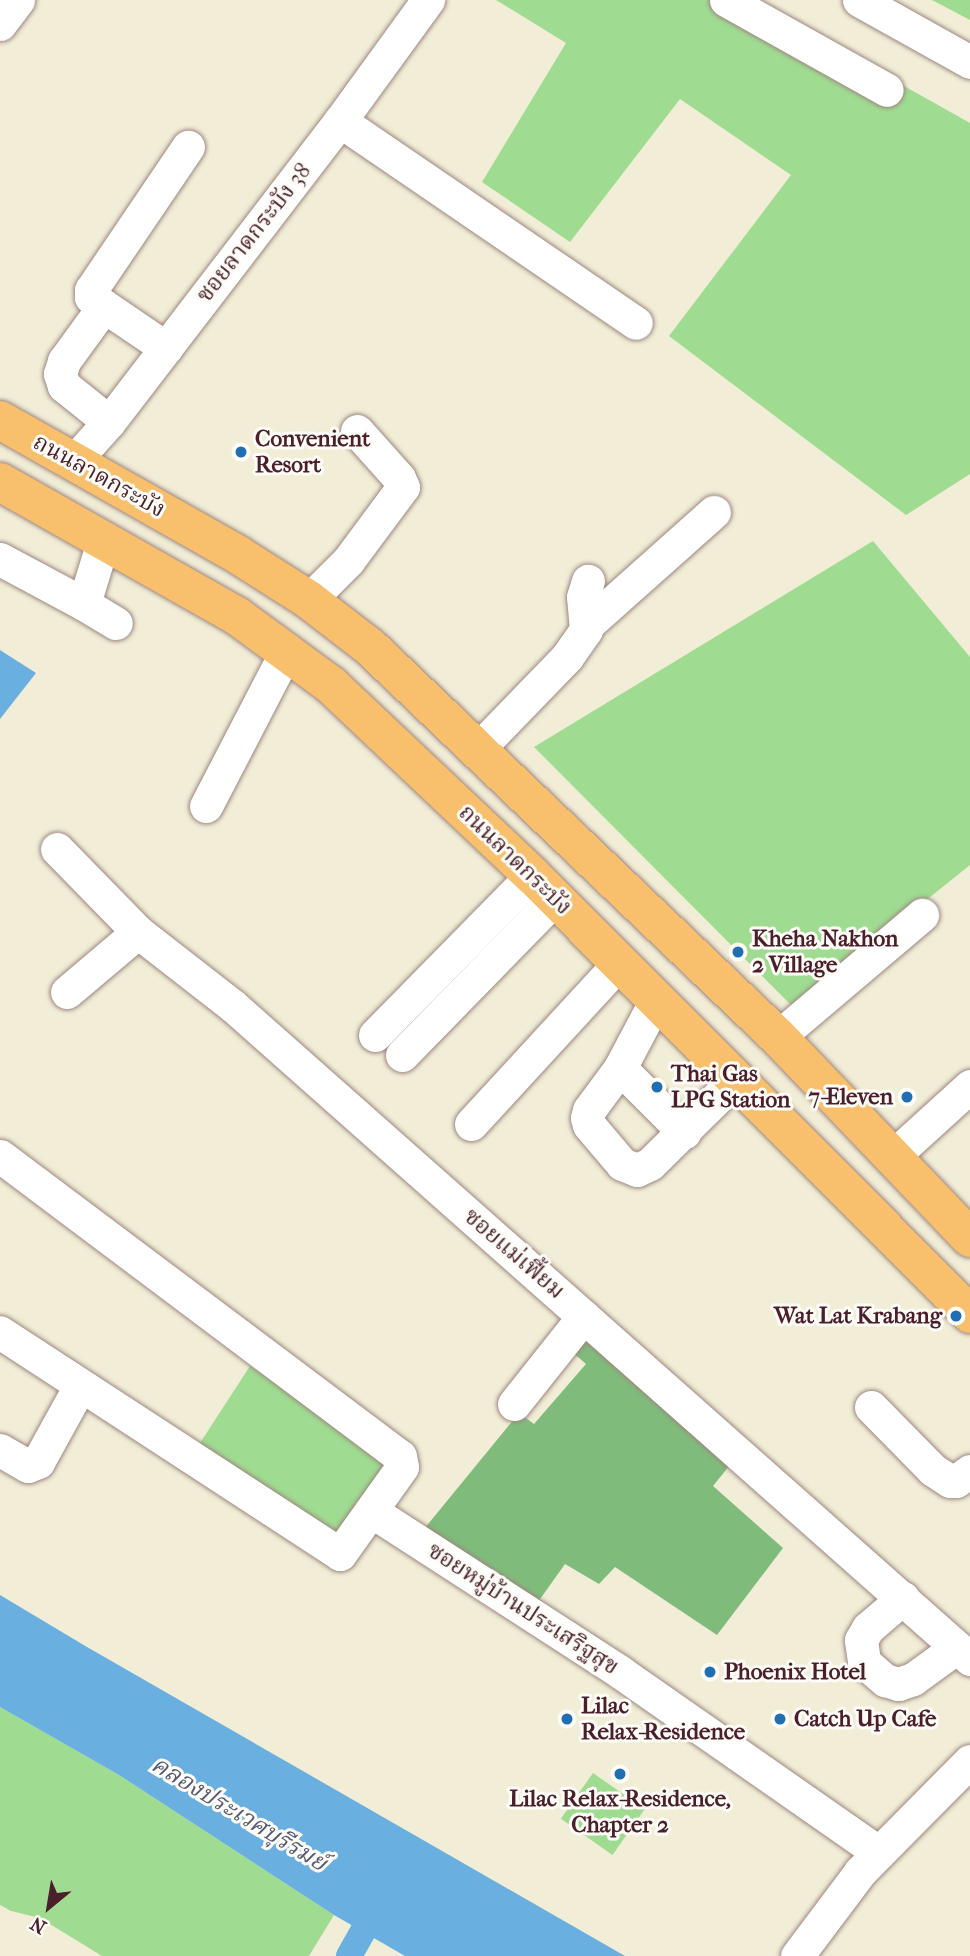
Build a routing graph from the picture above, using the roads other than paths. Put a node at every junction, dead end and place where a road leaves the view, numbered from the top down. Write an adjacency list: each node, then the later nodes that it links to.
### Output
1 (18, 0): 5 (street)
2 (428, 0): 8 (street, ซอยลาดกระบัง 38)
3 (726, 0): 7 (street)
4 (859, 0): 6 (street)
5 (0, 24)
6 (970, 62)
7 (887, 90)
8 (340, 121): 11 (street); 12 (street, ซอยลาดกระบัง 38)
9 (188, 147): 10 (street)
10 (104, 306): 12 (street); 14 (street)
11 (636, 323)
12 (166, 348): 14 (street, ซอยลาดกระบัง 38)
13 (0, 420): 16 (main road, ถนนลาดกระบัง)
14 (109, 422): 16 (street, ซอยลาดกระบัง 38)
15 (357, 431): 22 (street)
16 (74, 461): 22 (main road, ถนนลาดกระบัง)
17 (0, 482): 19 (main road, ถนนลาดกระบัง)
18 (714, 512): 25 (street)
19 (104, 538): 23 (street); 26 (main road, ถนนลาดกระบัง)
20 (0, 559): 23 (street)
21 (588, 581): 25 (street)
22 (309, 600): 27 (main road, ถนนลาดกระบัง)
23 (84, 604): 24 (street)
24 (116, 623)
25 (587, 625): 27 (street)
26 (287, 650): 28 (street); 30 (main road, ถนนลาดกระบัง)
27 (478, 748): 37 (main road, ถนนลาดกระบัง)
28 (206, 806)
29 (57, 849): 32 (street, ซอยแม่เฟี้ยม)
30 (544, 887): 33 (main road, ถนนลาดกระบัง); 36 (street); 38 (street)
31 (922, 915): 37 (street)
32 (138, 932): 34 (street); 49 (street, ซอยแม่เฟี้ยม)
33 (620, 962): 35 (main road, ถนนลาดกระบัง); 42 (street)
34 (67, 992)
35 (656, 1000): 39 (street); 40 (main road, ถนนลาดกระบัง)
36 (375, 1035)
37 (778, 1037): 45 (main road, ถนนลาดกระบัง)
38 (402, 1055)
39 (620, 1068): 43 (street); 43 (street)
40 (737, 1078): 43 (street); 46 (main road, ถนนลาดกระบัง)
41 (970, 1086): 45 (street)
42 (471, 1124)
43 (684, 1132)
44 (0, 1156): 56 (street)
45 (891, 1158): 46 (main road); 47 (main road, ถนนลาดกระบัง)
46 (849, 1193): 48 (main road, ถนนลาดกระบัง)
47 (970, 1238)
48 (970, 1314)
49 (584, 1316): 52 (street); 57 (street, ซอยแม่เฟี้ยม)
50 (0, 1332): 51 (street)
51 (80, 1386): 54 (street); 56 (street)
52 (514, 1404)
53 (871, 1407): 55 (street)
54 (0, 1450)
55 (970, 1471)
56 (373, 1512): 60 (street, ซอยหมู่บ้านประเสริฐสุข)
57 (903, 1598): 58 (street, ซอยแม่เฟี้ยม); 58 (street)
58 (964, 1653)
59 (970, 1760): 60 (street)
60 (878, 1852): 61 (street)
61 (797, 1956)

